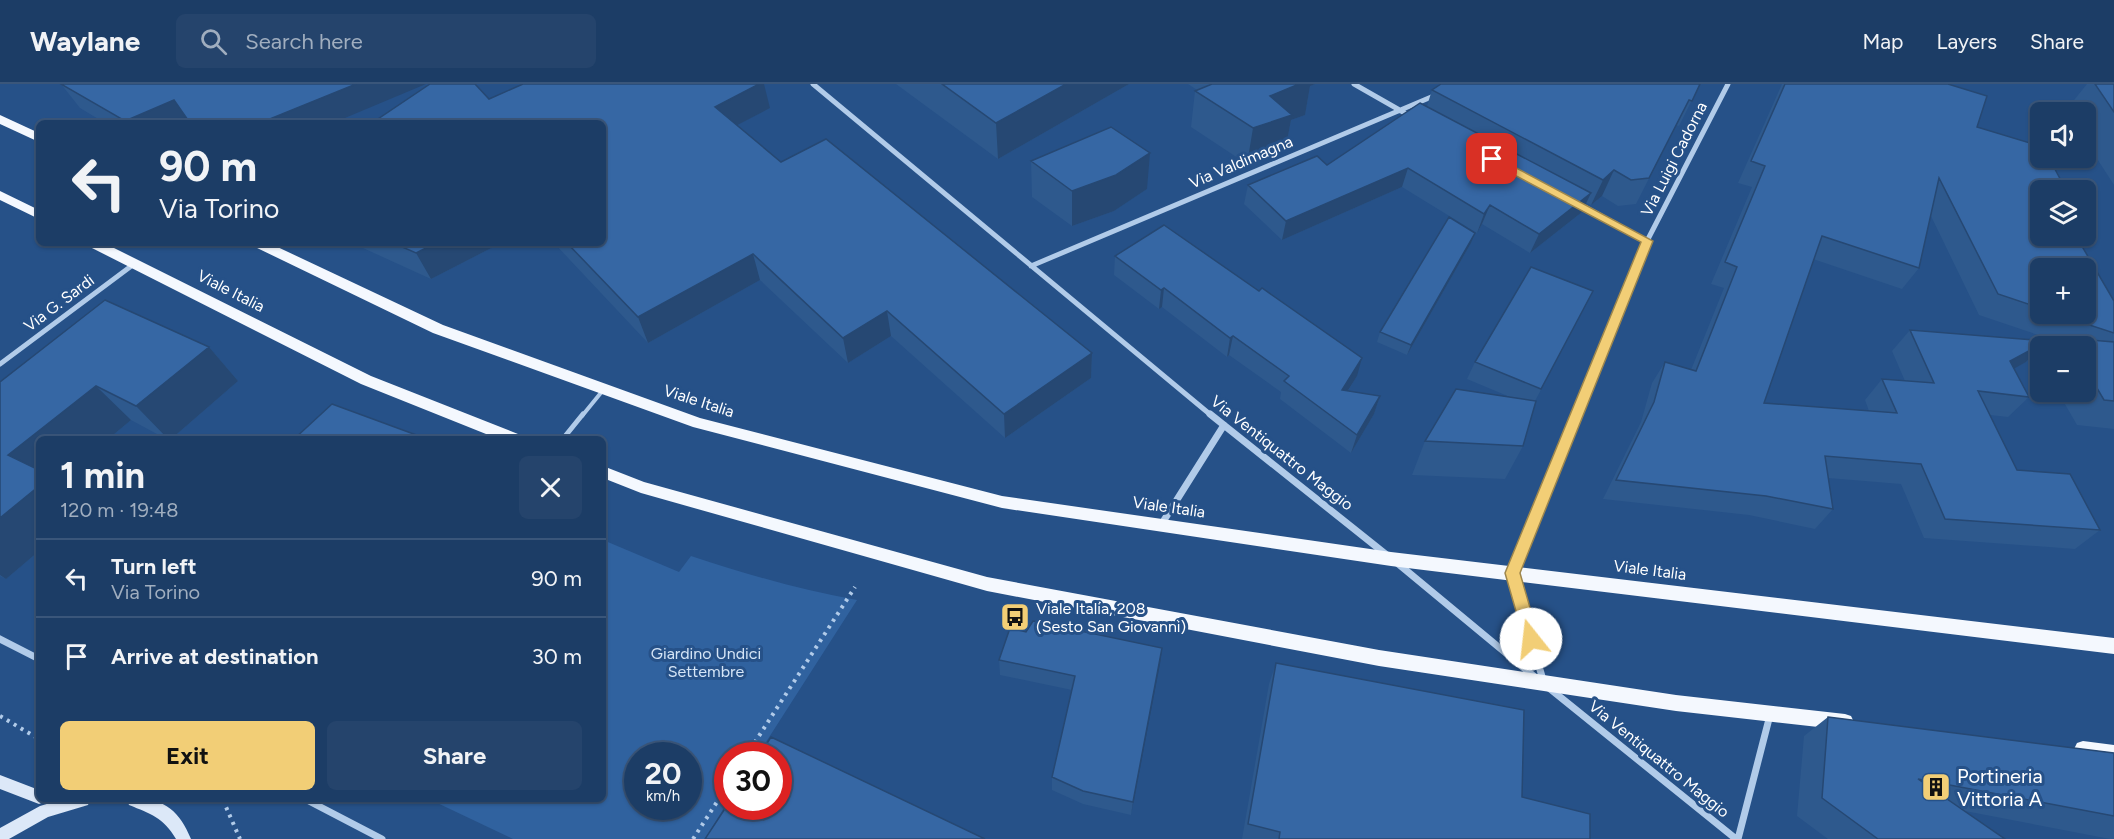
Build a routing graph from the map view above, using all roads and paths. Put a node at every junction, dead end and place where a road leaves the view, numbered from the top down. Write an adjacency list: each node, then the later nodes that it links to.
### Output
1 (813, 84): 16 (street, Via Ventiquattro Maggio)
2 (1354, 84): 5 (street)
3 (1728, 84): 12 (street, Via Luigi Cadorna)
4 (1442, 92): 5 (street, Via Valdimagna)
5 (1398, 109): 6 (street); 16 (street, Via Valdimagna)
6 (1414, 118)
7 (0, 119): 8 (main road)
8 (36, 137)
9 (0, 195): 11 (main road)
10 (1575, 202): 12 (street)
11 (36, 213)
12 (1647, 241): 25 (street, Via Luigi Cadorna)
13 (99, 246): 15 (main road, Viale Italia)
14 (264, 246): 18 (main road, Viale Italia)
15 (134, 264): 17 (street, Via G. Sardi); 20 (main road, Viale Italia)
16 (1031, 266): 19 (street, Via Ventiquattro Maggio)
17 (0, 364)
18 (604, 389): 21 (lane); 23 (main road, Viale Italia)
19 (1224, 425): 23 (street); 24 (street, Via Ventiquattro Maggio)
20 (508, 436)
21 (565, 436)
22 (606, 473): 30 (main road)
23 (1161, 525): 24 (main road, Viale Italia)
24 (1391, 559): 25 (main road, Viale Italia); 30 (street, Via Ventiquattro Maggio)
25 (1512, 573): 28 (main road, Viale Italia); 30 (street)
26 (855, 587): 35 (path)
27 (0, 639): 29 (street)
28 (2114, 645)
29 (36, 657)
30 (1544, 684): 31 (main road); 50 (street, Via Ventiquattro Maggio)
31 (1770, 714): 33 (main road); 50 (street)
32 (0, 716): 34 (path)
33 (1865, 725)
34 (36, 737)
35 (755, 742)
36 (2067, 747): 37 (main road)
37 (2114, 753)
38 (0, 782): 39 (street)
39 (36, 796)
40 (76, 802): 45 (street)
41 (139, 802): 46 (street)
42 (224, 802): 47 (path)
43 (311, 802): 48 (street)
44 (714, 807): 49 (path)
45 (0, 836)
46 (184, 839)
47 (240, 839)
48 (382, 839)
49 (693, 839)
50 (1737, 839)

